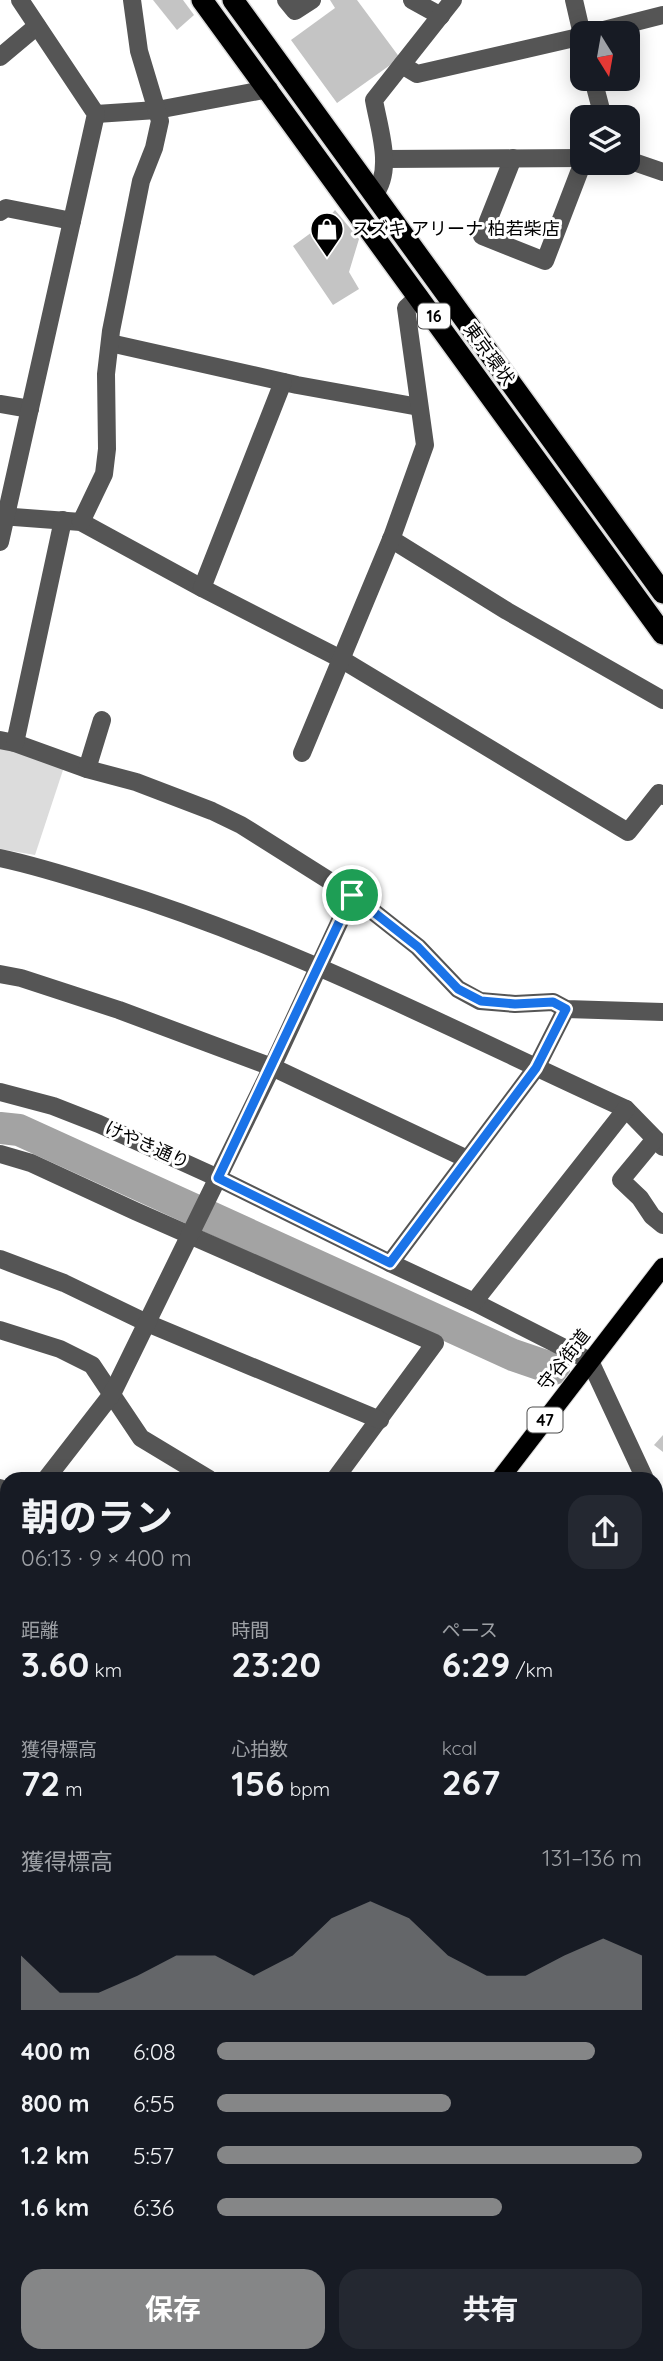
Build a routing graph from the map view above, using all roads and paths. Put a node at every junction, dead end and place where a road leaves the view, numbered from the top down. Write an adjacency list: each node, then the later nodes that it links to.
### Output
1 (20, 0): 14 (street)
2 (132, 0): 19 (street)
3 (202, 0): 18 (highway, 東京環状 / 16)
4 (233, 0): 27 (highway, 東京環状 / 16)
5 (286, 0): 6 (street)
6 (312, 0)
7 (412, 0): 11 (street)
8 (453, 0): 11 (street)
9 (573, 0): 12 (street)
10 (663, 15): 13 (street)
11 (441, 16): 17 (street)
12 (578, 21)
13 (639, 21)
14 (37, 26): 16 (street); 20 (street)
15 (570, 40): 17 (street)
16 (0, 57)
17 (402, 65): 22 (street)
18 (269, 89): 19 (street); 30 (highway, 東京環状 / 16)
19 (157, 110): 20 (street); 31 (street)
20 (96, 114): 29 (street)
21 (513, 158): 22 (street); 23 (street); 26 (street)
22 (384, 159): 27 (street)
23 (570, 160)
24 (640, 164): 25 (street)
25 (663, 172)
26 (577, 175)
27 (374, 195): 41 (highway, 東京環状 / 16)
28 (0, 212): 29 (street)
29 (72, 221): 35 (street)
30 (419, 296): 34 (street); 42 (highway, 東京環状 / 16)
31 (110, 343): 32 (street); 37 (street)
32 (283, 382): 34 (street); 40 (street)
33 (0, 404): 35 (street)
34 (419, 407): 38 (street)
35 (30, 410): 36 (street)
36 (3, 517): 37 (street); 39 (street)
37 (72, 521): 40 (street); 46 (street)
38 (391, 539): 43 (street); 44 (street)
39 (0, 542)
40 (202, 588): 43 (street)
41 (663, 593)
42 (663, 634)
43 (341, 659): 47 (street); 49 (street)
44 (663, 700)
45 (102, 720): 48 (street)
46 (8, 741): 48 (street)
47 (302, 753)
48 (87, 769): 51 (street)
49 (662, 793)
50 (0, 858): 52 (street)
51 (352, 895): 52 (street); 54 (street)
52 (319, 967): 56 (street); 57 (street)
53 (0, 974): 56 (street)
54 (566, 1009): 55 (street); 57 (street)
55 (663, 1012)
56 (272, 1067): 62 (street); 63 (street)
57 (536, 1068): 59 (street); 62 (street)
58 (0, 1092): 63 (street, けやき通り)
59 (626, 1109): 60 (street); 69 (street)
60 (659, 1143): 64 (street)
61 (0, 1154): 65 (street)
62 (467, 1159): 67 (street)
63 (218, 1178): 65 (street); 67 (street, けやき通り)
64 (663, 1225)
65 (190, 1235): 70 (street); 74 (street)
66 (0, 1259): 70 (street)
67 (390, 1263): 69 (street, けやき通り)
68 (663, 1267): 72 (main road, 守谷街道 / 47)
69 (474, 1302): 72 (street, けやき通り)
70 (147, 1323): 73 (street); 74 (street)
71 (0, 1330): 73 (street)
72 (590, 1361): 78 (main road, 守谷街道 / 47); 79 (street)
73 (112, 1394): 75 (street); 76 (street)
74 (380, 1420): 77 (street)
75 (57, 1472)
76 (195, 1472)
77 (340, 1472)
78 (505, 1472)
79 (642, 1472)

